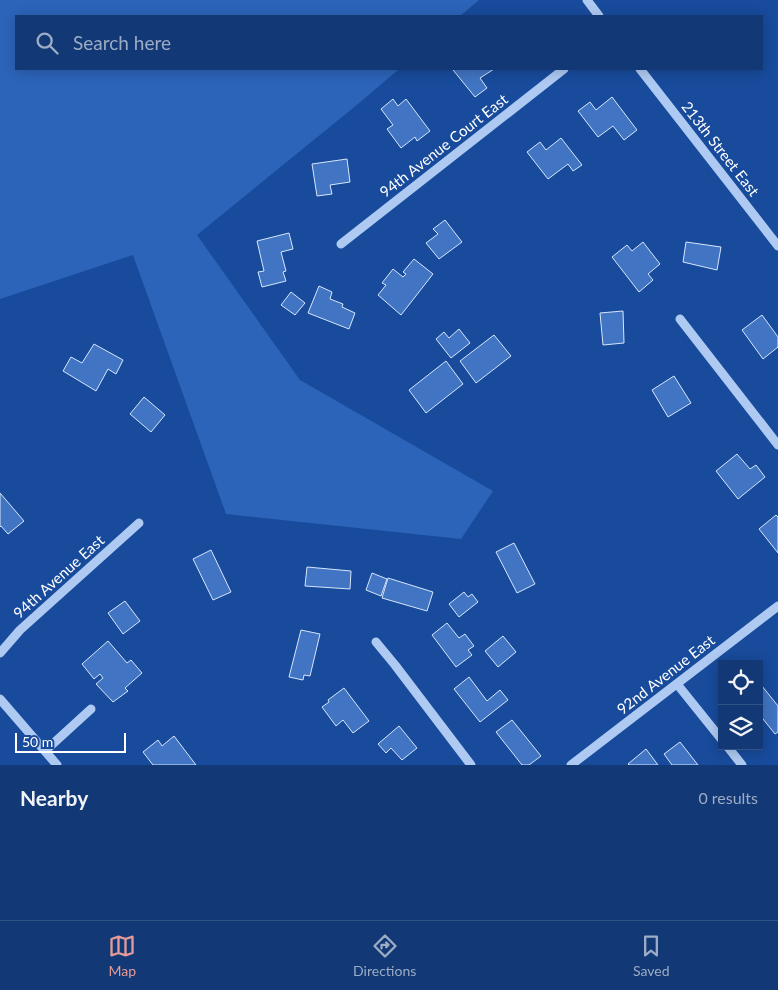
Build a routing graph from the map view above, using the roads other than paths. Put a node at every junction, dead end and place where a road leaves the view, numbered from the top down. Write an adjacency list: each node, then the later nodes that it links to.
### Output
1 (587, 0): 2 (street)
2 (599, 15)
3 (563, 70): 5 (street, 94th Avenue Court East)
4 (641, 70): 6 (street, 213th Street East)
5 (341, 244)
6 (778, 246)
7 (680, 319): 8 (street)
8 (778, 445)
9 (138, 523): 12 (street, 94th Avenue East)
10 (778, 606): 13 (street, 92nd Avenue East)
11 (376, 642): 20 (street)
12 (0, 653)
13 (677, 684): 16 (street); 21 (street, 92nd Avenue East)
14 (0, 699): 18 (street)
15 (92, 709): 18 (street)
16 (718, 735)
17 (730, 750): 22 (street)
18 (45, 751): 19 (street)
19 (57, 765)
20 (471, 765)
21 (571, 765)
22 (742, 765)

